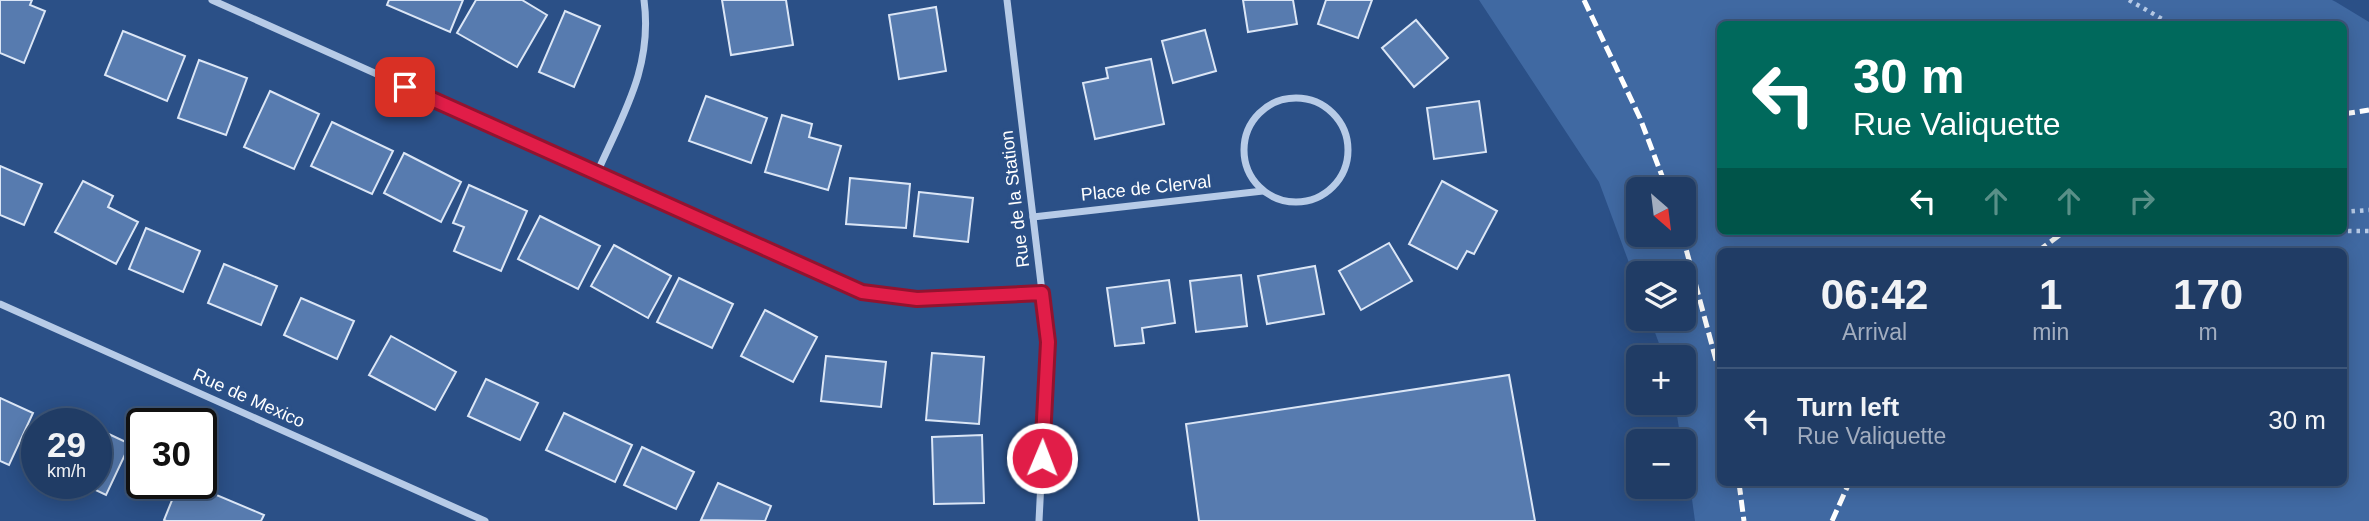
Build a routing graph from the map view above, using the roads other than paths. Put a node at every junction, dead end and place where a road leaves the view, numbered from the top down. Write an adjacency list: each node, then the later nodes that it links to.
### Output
1 (212, 0): 4 (street)
2 (644, 0): 4 (street)
3 (1007, 0): 6 (street, Rue de la Station)
4 (597, 173): 7 (street)
5 (1263, 191): 5 (street, Place de Clerval); 6 (street, Place de Clerval)
6 (1033, 217): 7 (street, Rue de la Station)
7 (1042, 293): 10 (street, Rue de la Station)
8 (0, 304): 9 (street, Rue de Mexico)
9 (485, 521)
10 (1039, 521)

